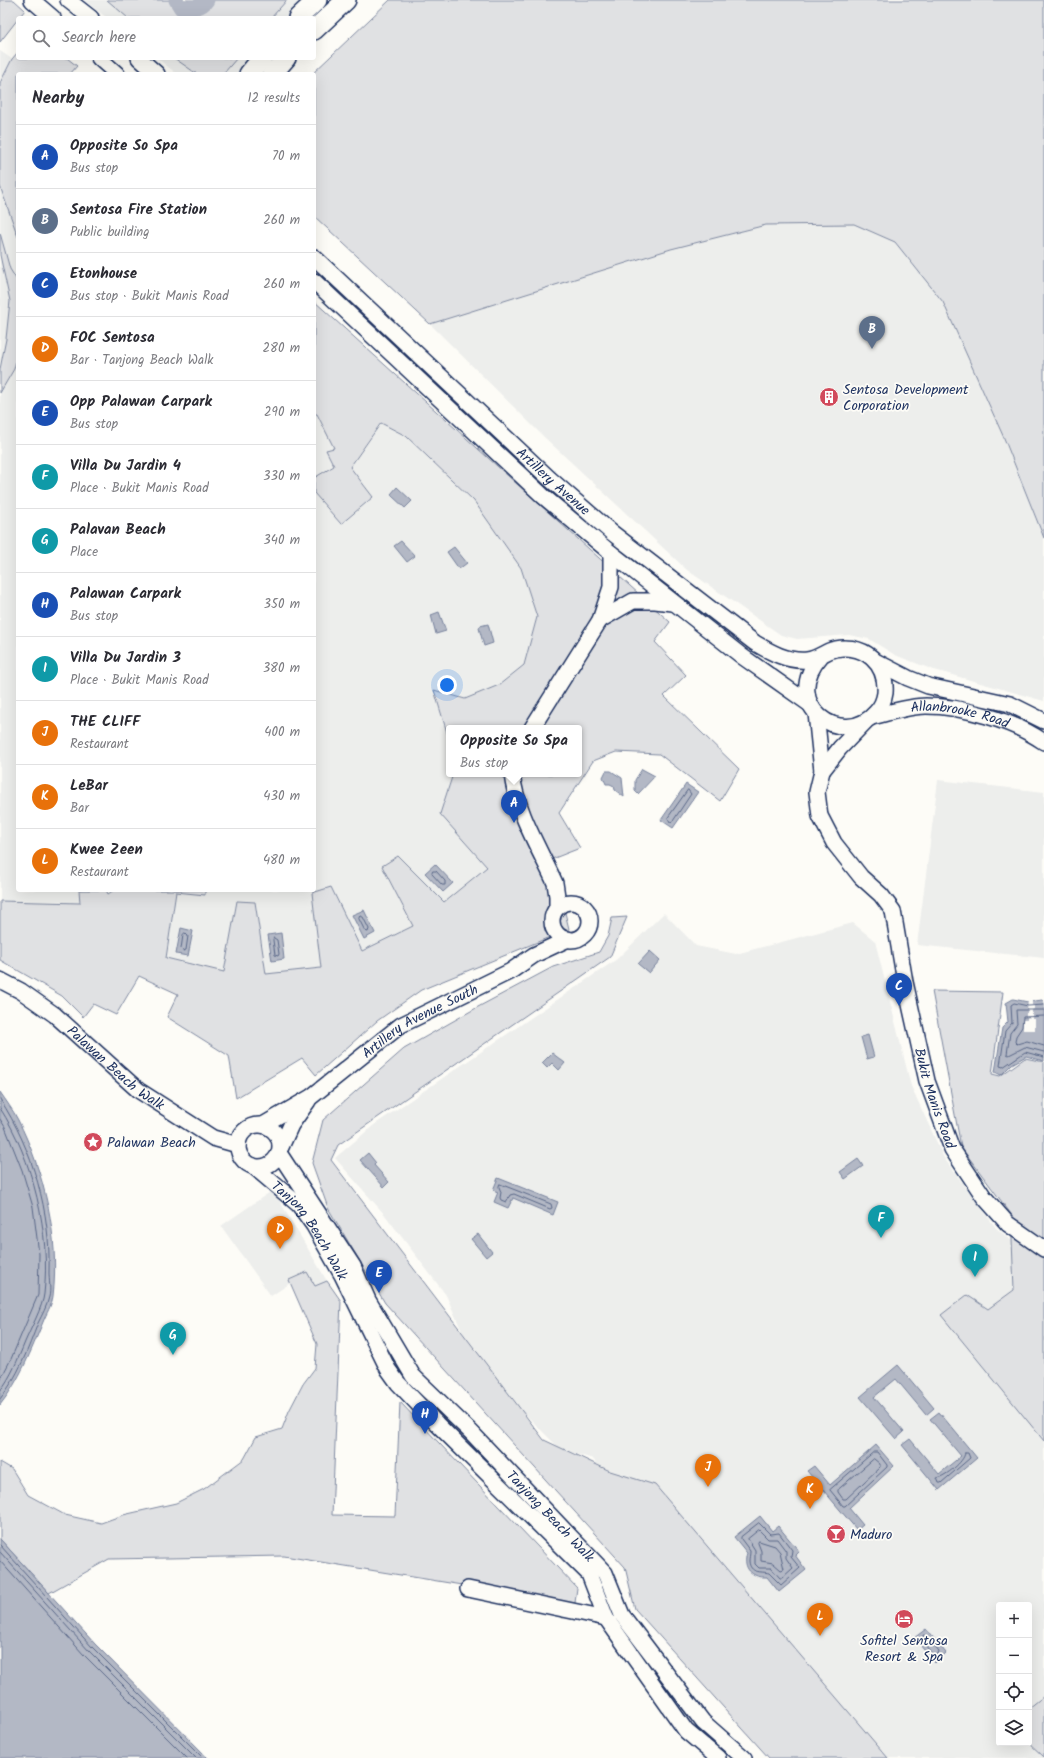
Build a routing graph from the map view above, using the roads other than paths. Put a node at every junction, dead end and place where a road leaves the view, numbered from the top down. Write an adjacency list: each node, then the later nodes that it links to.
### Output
1 (32, 0): 5 (street)
2 (68, 0): 6 (street)
3 (317, 0): 7 (main road)
4 (346, 0): 8 (main road)
5 (51, 16)
6 (88, 16)
7 (300, 16)
8 (316, 28)
9 (101, 60): 13 (street)
10 (141, 60): 14 (street)
11 (260, 60): 15 (main road)
12 (284, 60): 16 (main road)
13 (115, 72)
14 (155, 72)
15 (251, 72)
16 (274, 72)
17 (316, 259): 22 (street, Artillery Avenue)
18 (316, 283): 19 (street, Artillery Avenue)
19 (611, 553): 20 (street, Artillery Avenue); 21 (street)
20 (674, 603): 21 (street); 24 (street, Artillery Avenue)
21 (600, 620): 27 (street)
22 (821, 656): 23 (street, Artillery Avenue); 24 (street)
23 (877, 662): 25 (street); 26 (street, Allanbrooke Road)
24 (813, 709): 25 (street, Artillery Avenue); 29 (street)
25 (869, 719): 28 (street, Allanbrooke Road); 29 (street)
26 (1044, 721)
27 (534, 725)
28 (1044, 742)
29 (822, 771): 43 (street, Bukit Manis Road)
30 (512, 777): 31 (street)
31 (555, 883): 32 (street); 33 (street)
32 (573, 902): 33 (street); 35 (street)
33 (557, 908): 34 (street)
34 (553, 925): 35 (street); 36 (street, Artillery Avenue South)
35 (568, 939): 36 (street, Artillery Avenue South)
36 (534, 955): 38 (street, Artillery Avenue South)
37 (0, 980): 40 (street, Palawan Beach Walk)
38 (311, 1097): 39 (street, Artillery Avenue South); 41 (street, Artillery Avenue South)
39 (263, 1125): 40 (street); 41 (street)
40 (238, 1145): 42 (street)
41 (280, 1150): 42 (street); 44 (street, Tanjong Beach Walk)
42 (253, 1166): 45 (street, Tanjong Beach Walk)
43 (1044, 1249)
44 (357, 1276): 45 (street, Tanjong Beach Walk); 48 (street, Tanjong Beach Walk)
45 (355, 1304): 47 (street, Tanjong Beach Walk)
46 (468, 1589): 47 (street)
47 (606, 1618): 49 (street, Tanjong Beach Walk)
48 (742, 1757)
49 (718, 1758)

